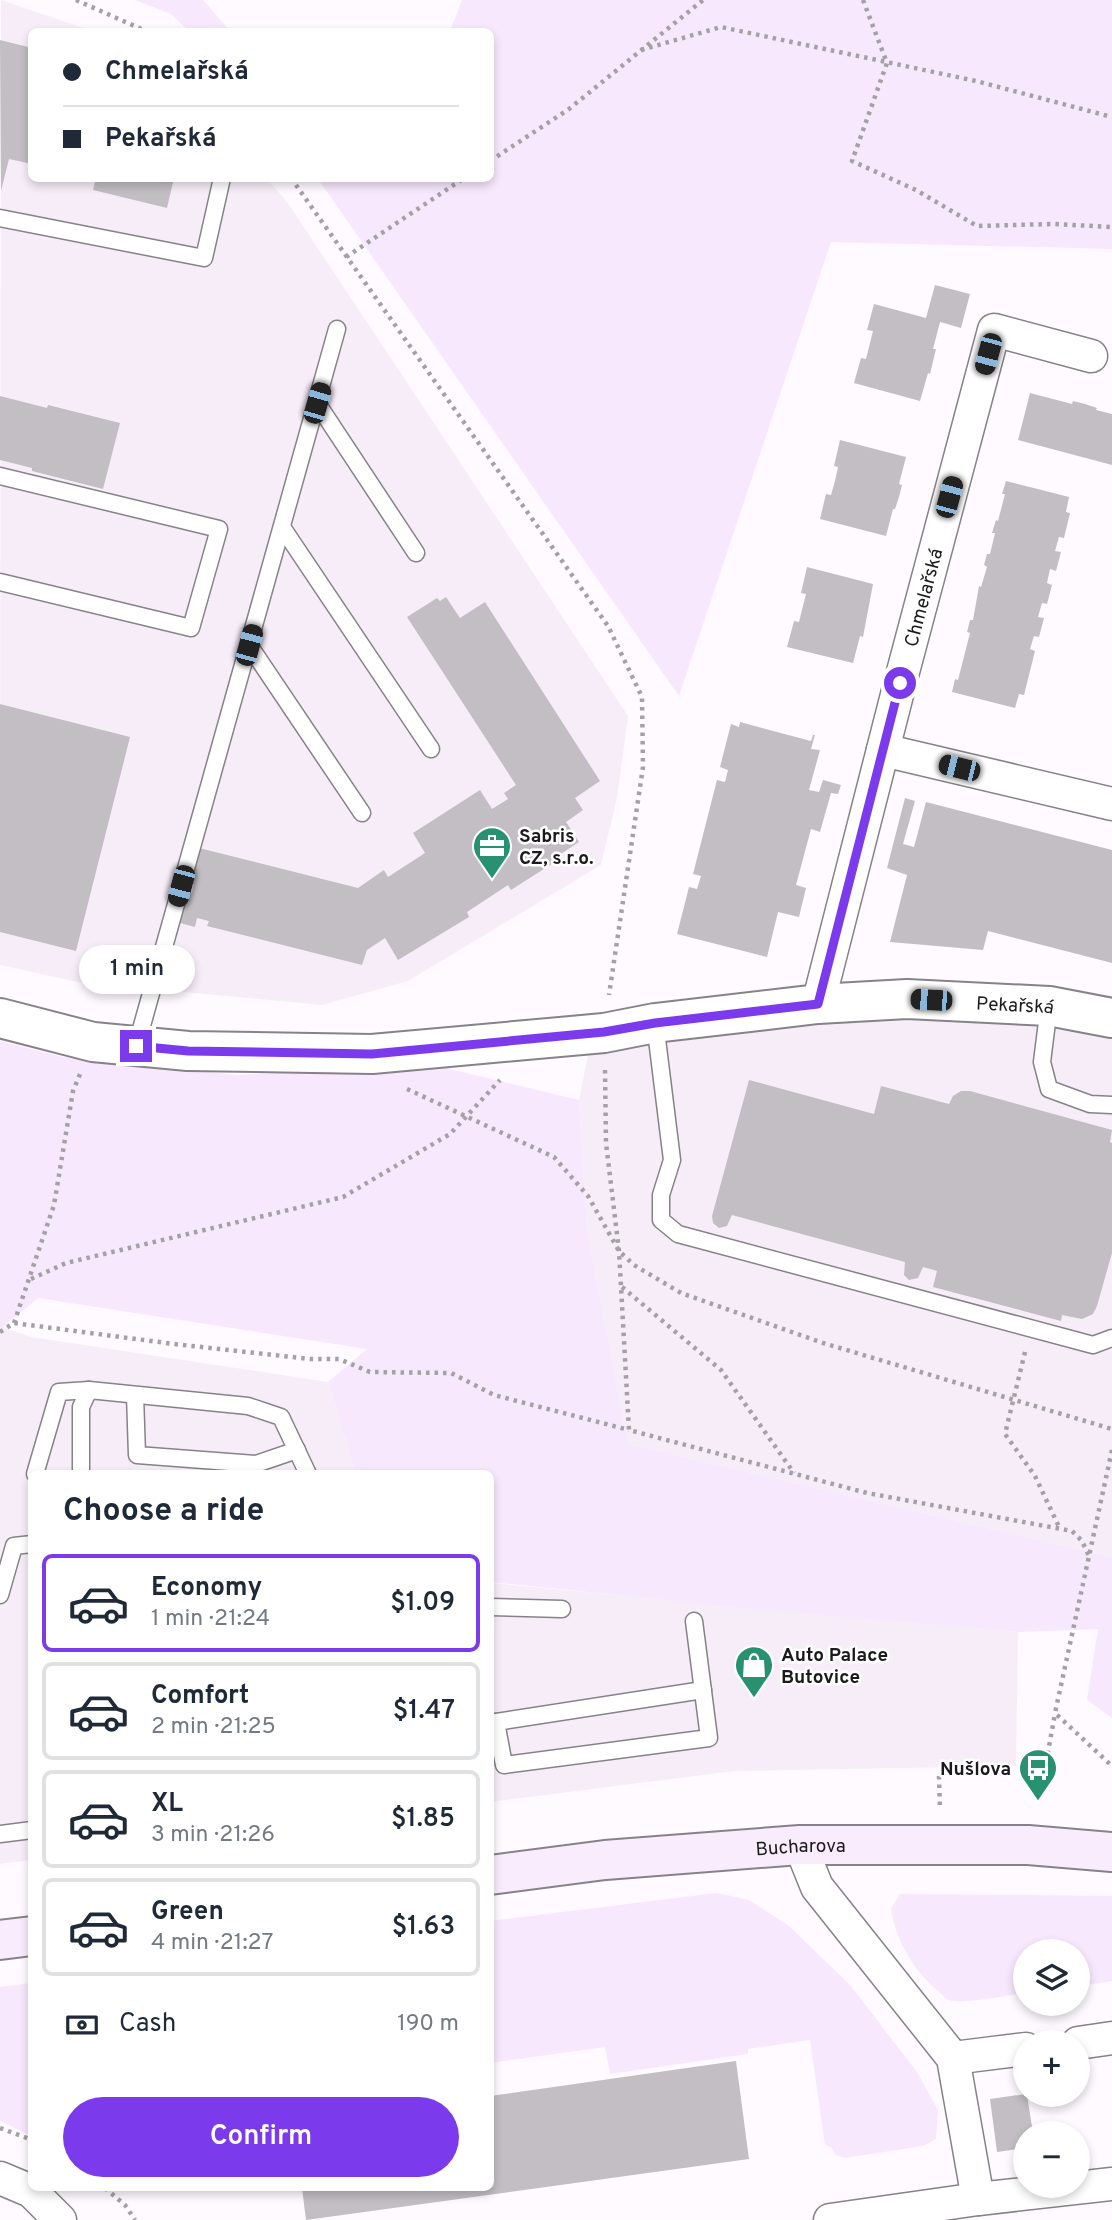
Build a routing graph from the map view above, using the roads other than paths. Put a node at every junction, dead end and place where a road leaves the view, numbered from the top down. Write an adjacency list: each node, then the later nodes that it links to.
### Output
1 (221, 182): 2 (lane)
2 (0, 218)
3 (337, 329): 5 (lane)
4 (1091, 356): 12 (street, Chmelařská)
5 (317, 403): 7 (lane); 8 (lane)
6 (0, 476): 9 (lane)
7 (282, 527): 10 (lane); 11 (lane)
8 (416, 552)
9 (0, 582)
10 (249, 645): 14 (lane); 20 (lane)
11 (431, 749)
12 (883, 750): 13 (street); 15 (street, Chmelařská)
13 (1112, 804)
14 (362, 813)
15 (818, 1004): 16 (street, Pekařská); 19 (street, Pekařská)
16 (1049, 1006): 18 (street, Pekařská); 21 (lane)
17 (0, 1017): 20 (street, Pekařská)
18 (1112, 1018)
19 (655, 1023): 20 (street, Pekařská); 22 (lane)
20 (136, 1046)
21 (1112, 1105)
22 (1112, 1338)
23 (89, 1390): 24 (lane); 26 (lane); 27 (lane)
24 (135, 1395): 25 (lane); 25 (lane)
25 (297, 1450): 28 (lane)
26 (36, 1470)
27 (81, 1470)
28 (306, 1470)
29 (28, 1544): 30 (lane)
30 (0, 1595)
31 (494, 1606): 32 (lane)
32 (562, 1609)
33 (694, 1621): 34 (lane)
34 (703, 1690): 35 (lane); 36 (lane)
35 (494, 1723)
36 (494, 1727)
37 (28, 1830): 38 (lane)
38 (0, 1834)
39 (800, 1845): 40 (main road, Bucharova); 41 (main road, Bucharova); 47 (street)
40 (1112, 1852)
41 (494, 1874)
42 (28, 1936): 43 (main road)
43 (0, 1940)
44 (1112, 2038): 45 (street)
45 (1090, 2041)
46 (1013, 2051): 47 (street)
47 (953, 2058): 52 (street)
48 (0, 2178): 50 (street)
49 (1112, 2184): 52 (street)
50 (28, 2190)
51 (31, 2191): 53 (street)
52 (978, 2199): 54 (street)
53 (60, 2220)
54 (830, 2220)

